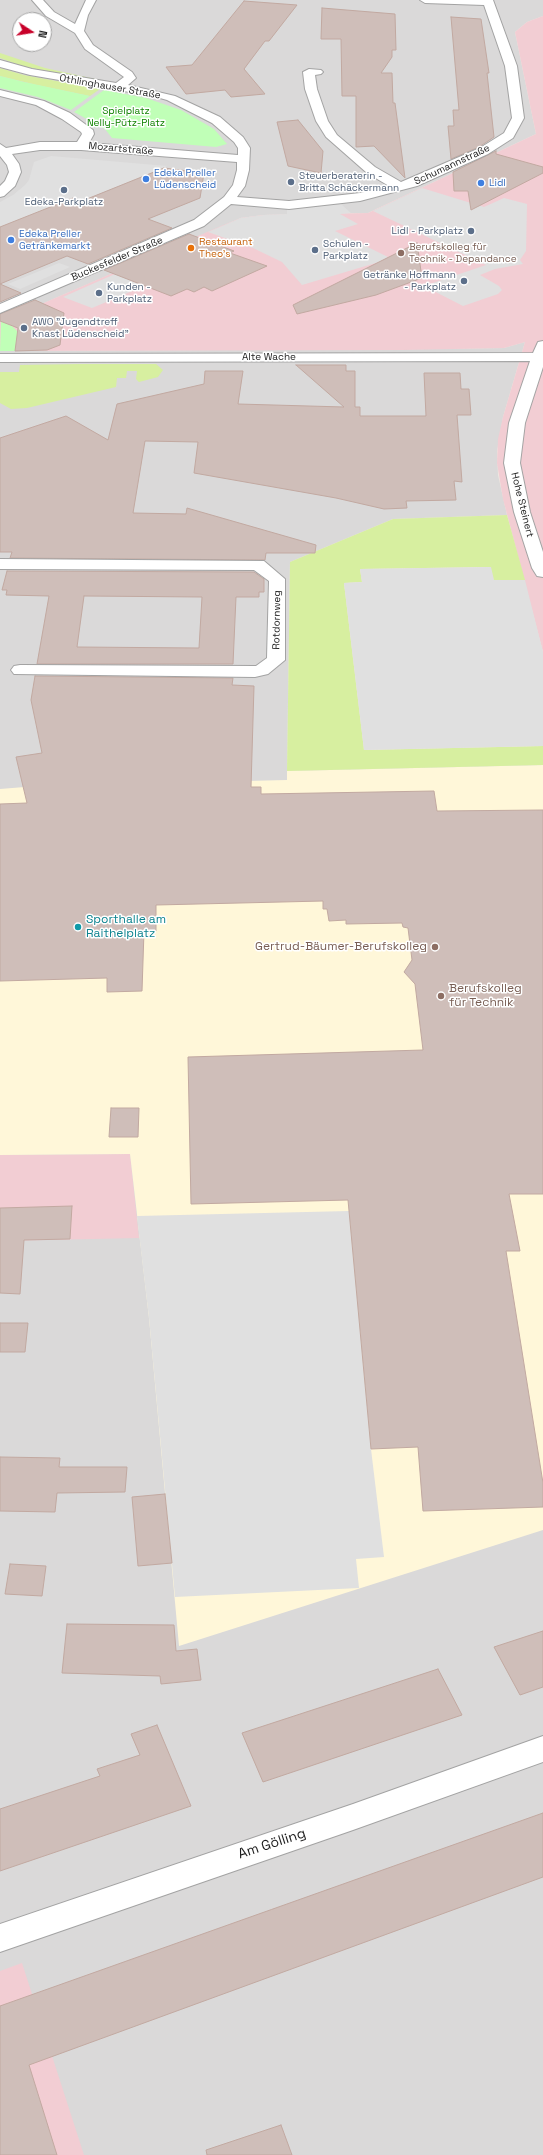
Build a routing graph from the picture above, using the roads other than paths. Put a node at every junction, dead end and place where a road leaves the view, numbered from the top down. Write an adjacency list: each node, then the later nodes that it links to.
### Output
1 (36, 0): 5 (street)
2 (91, 0): 5 (street)
3 (425, 0): 4 (street)
4 (488, 1): 13 (street, Schumannstraße)
5 (79, 31): 8 (street)
6 (0, 63): 8 (street, Othlinghauser Straße)
7 (317, 72): 13 (street)
8 (118, 87): 12 (street, Othlinghauser Straße)
9 (0, 93): 10 (street)
10 (81, 146): 11 (street, Mozartstraße); 12 (street, Mozartstraße)
11 (2, 150): 14 (street)
12 (243, 159): 15 (street, Othlinghauser Straße)
13 (400, 187): 15 (street, Schumannstraße)
14 (0, 193)
15 (228, 200): 16 (street, Buckesfelder Straße)
16 (0, 309)
17 (541, 351): 18 (street, Alte Wache); 20 (street, Hohe Steinert)
18 (0, 358)
19 (0, 564): 21 (street, Rotdornweg)
20 (543, 572)
21 (20, 670)
22 (543, 1749): 23 (street, Am Gölling)
23 (0, 1938)

